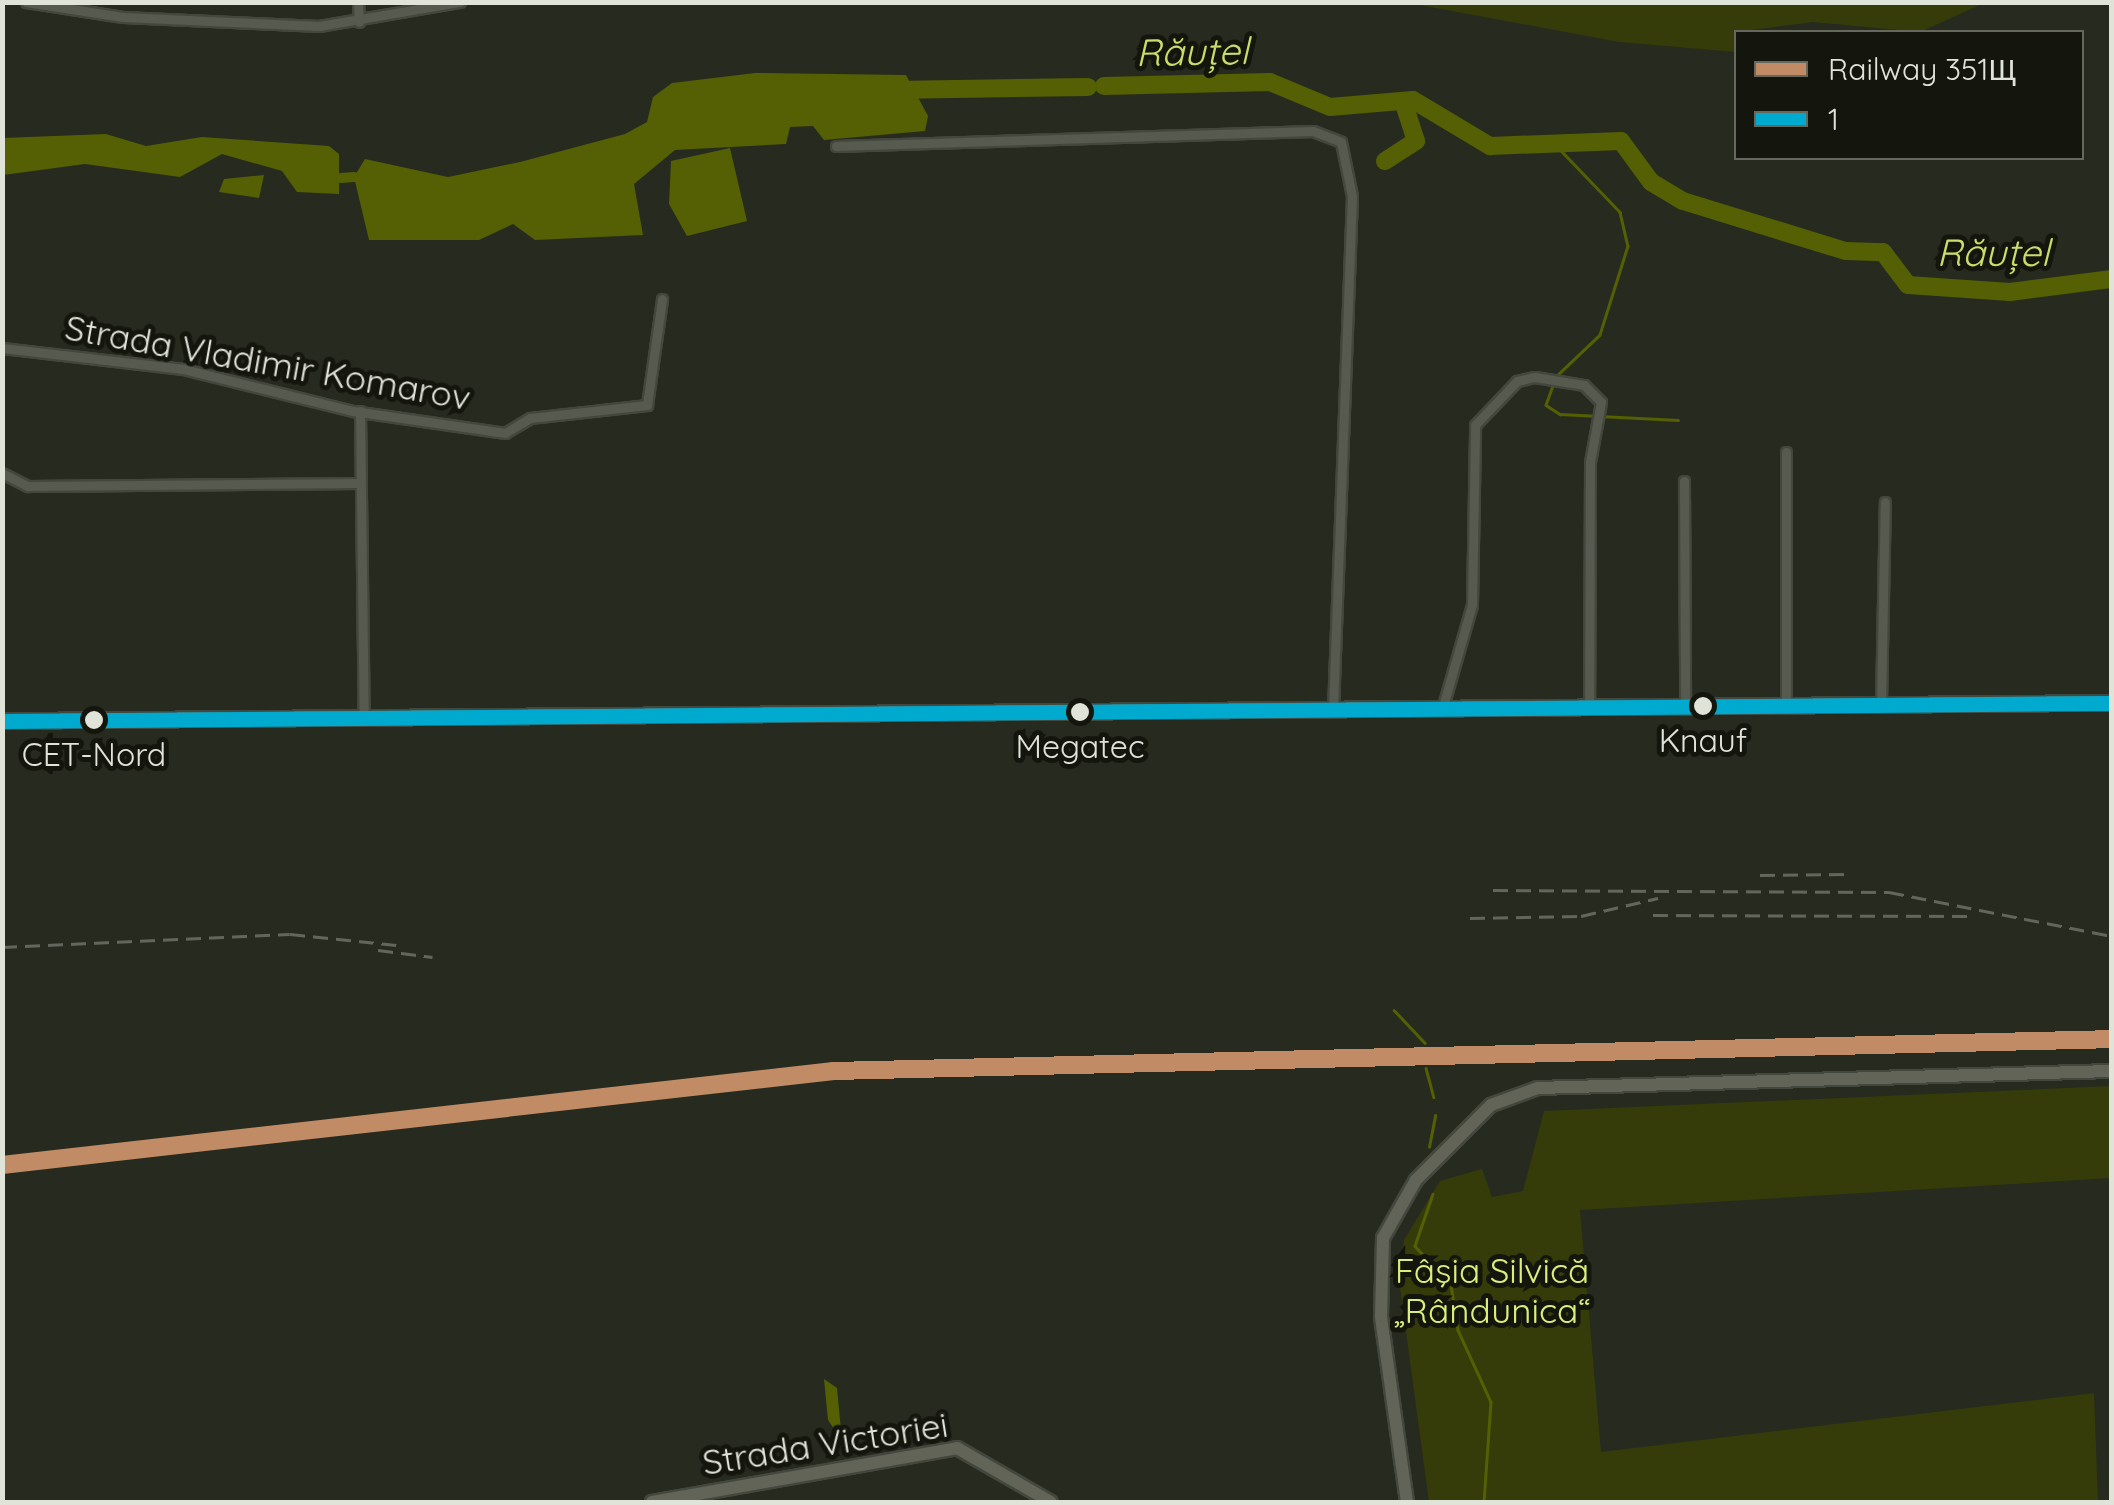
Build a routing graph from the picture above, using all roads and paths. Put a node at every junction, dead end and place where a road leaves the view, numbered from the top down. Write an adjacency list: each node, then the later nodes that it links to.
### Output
1 (26, 2): 4 (street)
2 (358, 2): 4 (street)
3 (460, 2): 4 (street)
4 (359, 22)
5 (836, 146): 20 (street)
6 (662, 299): 8 (street, Strada Vladimir Komarov)
7 (2, 348): 8 (street, Strada Vladimir Komarov)
8 (360, 411): 12 (street)
9 (1786, 452): 14 (street)
10 (2, 473): 12 (street)
11 (1684, 480): 16 (street)
12 (358, 483): 22 (street)
13 (1886, 502): 17 (street)
14 (1786, 702): 16 (main road); 17 (main road)
15 (2112, 702): 17 (main road)
16 (1685, 704): 18 (main road)
17 (1881, 704)
18 (1589, 705): 19 (main road); 19 (street)
19 (1443, 706): 20 (main road)
20 (1333, 710): 22 (main road)
21 (2, 721): 22 (main road)
22 (364, 721)
23 (2112, 1071): 26 (street)
24 (652, 1502): 25 (street, Strada Victoriei)
25 (1051, 1502)
26 (1407, 1502)

